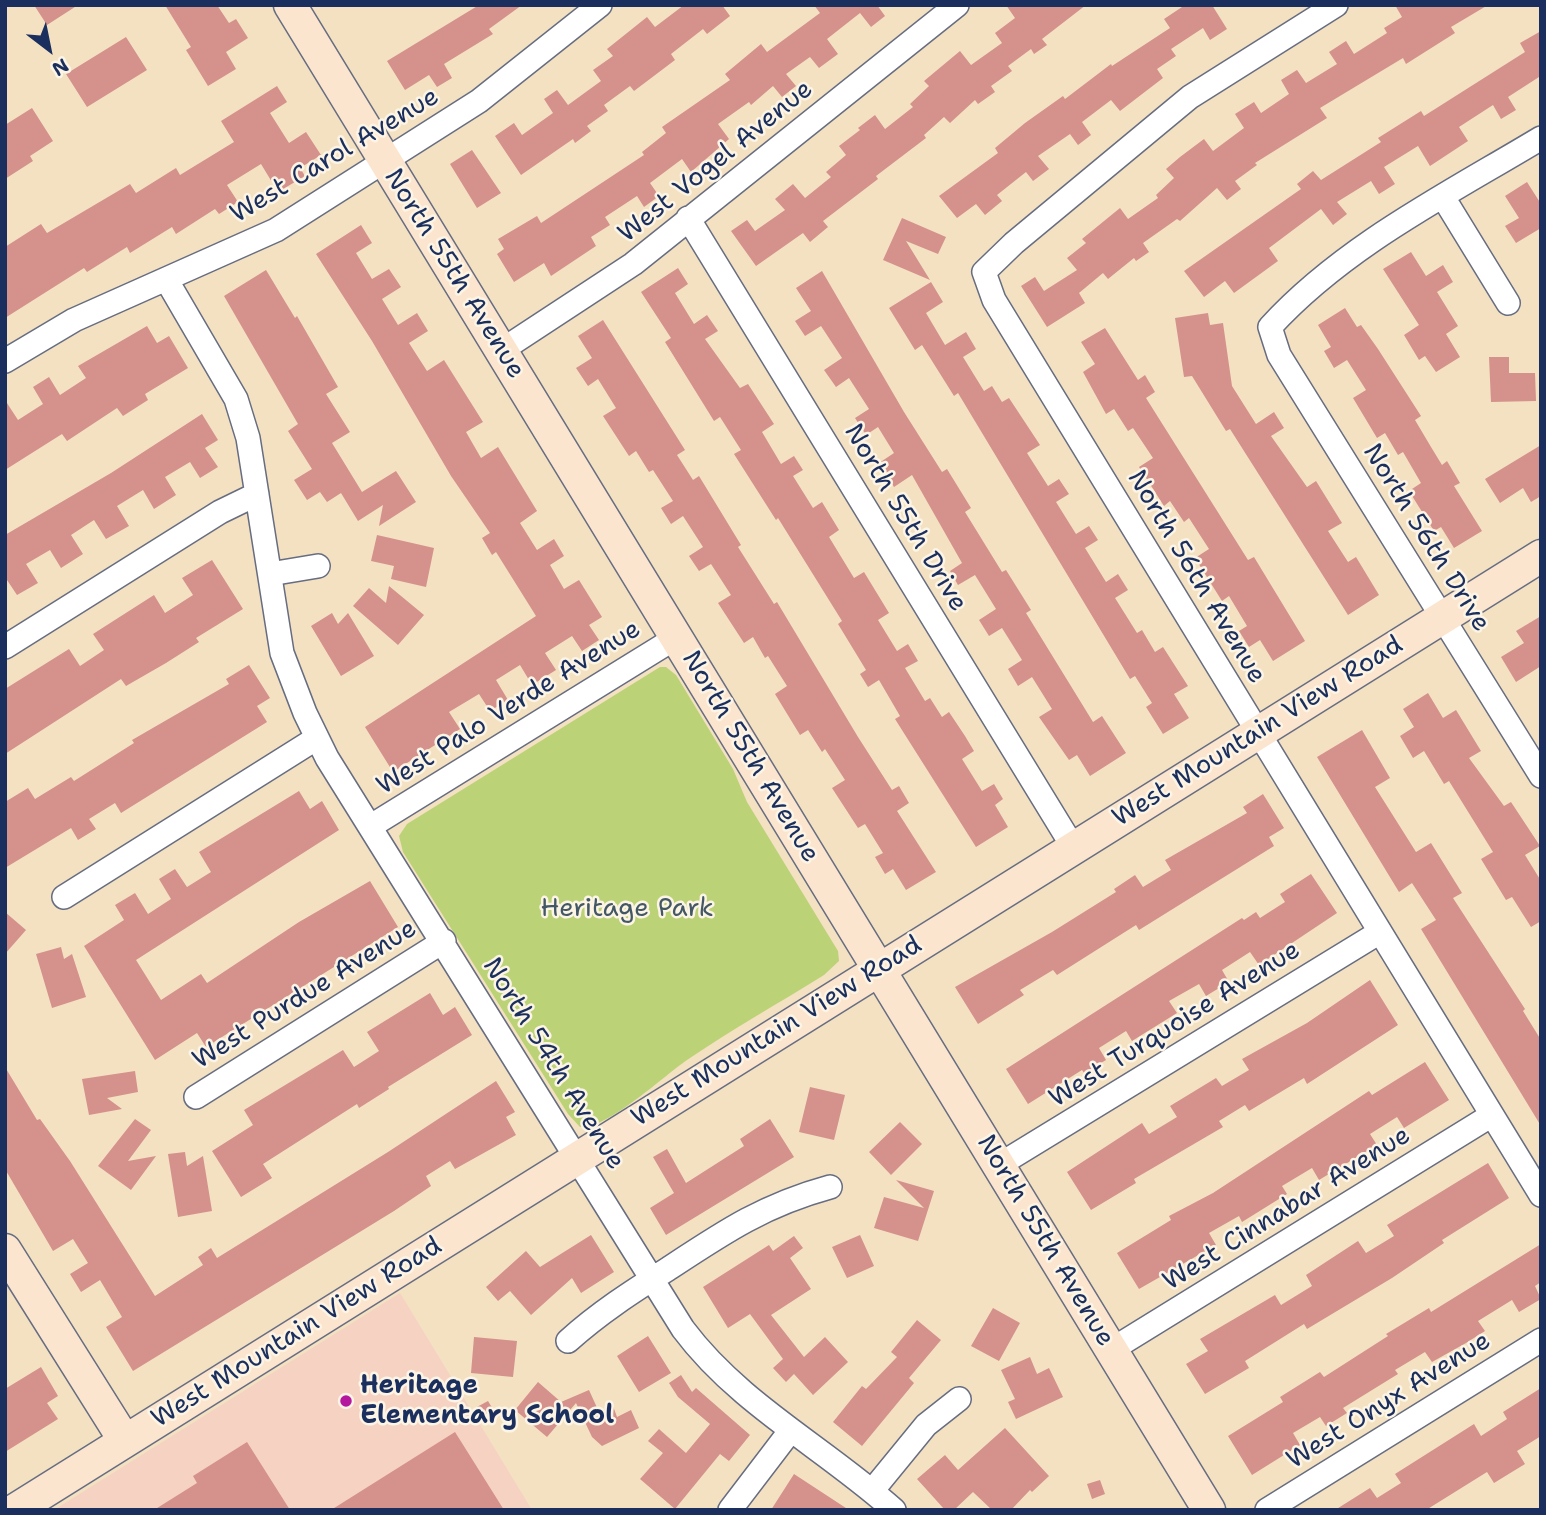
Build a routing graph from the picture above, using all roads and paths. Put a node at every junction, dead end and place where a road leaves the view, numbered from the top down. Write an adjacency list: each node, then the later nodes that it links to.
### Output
1 (290, 5): 6 (street, North 55th Avenue)
2 (600, 5): 6 (street, West Carol Avenue)
3 (957, 5): 8 (street, West Vogel Avenue)
4 (1336, 5): 20 (street, North 56th Avenue)
5 (1541, 138): 7 (street)
6 (385, 163): 9 (street, West Carol Avenue); 11 (street, North 55th Avenue)
7 (1443, 197): 10 (street); 17 (street, North 56th Drive)
8 (688, 218): 11 (street, West Vogel Avenue); 24 (street, North 55th Drive)
9 (166, 279): 12 (street, West Carol Avenue); 13 (street, North 54th Avenue)
10 (1508, 303)
11 (502, 350): 18 (street, North 55th Avenue)
12 (5, 360)
13 (257, 494): 16 (street, North 54th Avenue); 19 (street)
14 (1541, 556): 17 (street, West Mountain View Road)
15 (317, 566): 16 (street)
16 (270, 574): 21 (street, North 54th Avenue)
17 (1443, 617): 20 (street, West Mountain View Road); 22 (street, North 56th Drive)
18 (677, 637): 23 (street, West Palo Verde Avenue); 28 (street, North 55th Avenue)
19 (5, 647)
20 (1259, 733): 24 (street, West Mountain View Road); 26 (street, North 56th Avenue)
21 (317, 738): 23 (street, North 54th Avenue); 25 (street)
22 (1541, 776)
23 (371, 826): 27 (street, North 54th Avenue)
24 (1073, 847): 28 (street, West Mountain View Road)
25 (64, 897)
26 (1380, 932): 30 (street, North 56th Avenue); 32 (street, West Turquoise Avenue)
27 (444, 941): 29 (street, West Purdue Avenue); 31 (street, North 54th Avenue)
28 (880, 968): 31 (street, West Mountain View Road); 32 (street, North 55th Avenue)
29 (196, 1097)
30 (1492, 1115): 34 (street, North 56th Avenue); 39 (street, West Cinnabar Avenue)
31 (578, 1158): 36 (street, North 54th Avenue); 42 (street, West Mountain View Road)
32 (999, 1165): 39 (street, North 55th Avenue)
33 (830, 1187): 36 (street)
34 (1541, 1195)
35 (5, 1250): 42 (street)
36 (653, 1278): 38 (street); 41 (street, North 54th Avenue)
37 (1541, 1340): 48 (street, West Onyx Avenue)
38 (568, 1341)
39 (1111, 1350): 47 (street, North 55th Avenue)
40 (959, 1399): 43 (street)
41 (791, 1430): 43 (street, North 54th Avenue); 45 (street)
42 (125, 1441): 44 (street, West Mountain View Road)
43 (872, 1491): 46 (street, North 54th Avenue)
44 (15, 1510)
45 (730, 1510)
46 (894, 1510)
47 (1209, 1510)
48 (1267, 1510)

